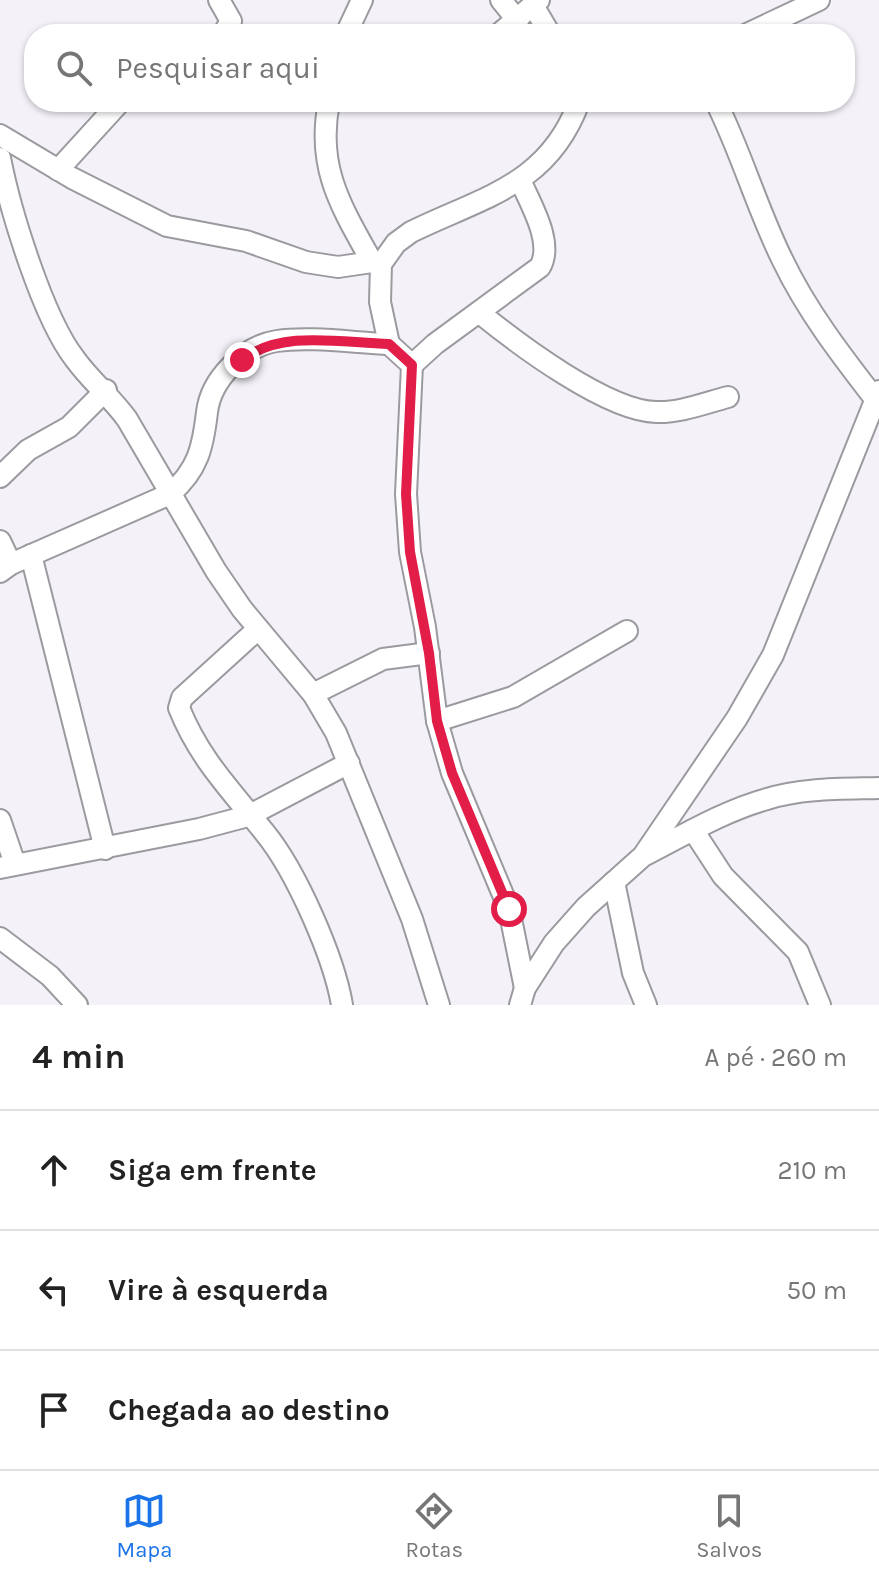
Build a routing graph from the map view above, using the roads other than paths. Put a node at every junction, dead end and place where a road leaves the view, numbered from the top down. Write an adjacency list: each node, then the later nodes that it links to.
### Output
1 (219, 0): 6 (street)
2 (362, 0): 7 (street)
3 (501, 0): 5 (street)
4 (819, 0): 9 (street)
5 (530, 9): 8 (street)
6 (229, 24)
7 (351, 24)
8 (511, 24)
9 (768, 24)
10 (111, 112): 16 (street)
11 (328, 112): 18 (street)
12 (574, 112): 17 (street)
13 (721, 112): 23 (street)
14 (0, 135): 16 (street)
15 (0, 158): 22 (street)
16 (58, 170): 18 (street)
17 (521, 182): 18 (street); 19 (street)
18 (377, 263): 20 (street)
19 (481, 314): 21 (street); 24 (street)
20 (389, 344): 21 (street); 26 (street)
21 (412, 365): 32 (street)
22 (106, 390): 25 (street); 26 (street)
23 (877, 395): 41 (street)
24 (728, 397)
25 (0, 477)
26 (170, 494): 28 (street); 30 (street)
27 (0, 541): 29 (street)
28 (31, 555): 29 (street); 40 (street)
29 (5, 568)
30 (258, 629): 33 (street); 37 (street)
31 (627, 631): 34 (street)
32 (429, 653): 33 (street); 34 (street)
33 (313, 694): 35 (street)
34 (437, 721): 45 (street)
35 (349, 763): 37 (street); 48 (street)
36 (879, 788): 39 (street)
37 (248, 816): 40 (street); 47 (street)
38 (0, 820): 42 (street)
39 (693, 830): 41 (street); 50 (street)
40 (105, 849): 42 (street)
41 (643, 856): 43 (street)
42 (7, 866)
43 (614, 882): 45 (street); 49 (street)
44 (0, 938): 46 (street)
45 (523, 997)
46 (77, 1005)
47 (342, 1005)
48 (439, 1005)
49 (646, 1005)
50 (820, 1005)

